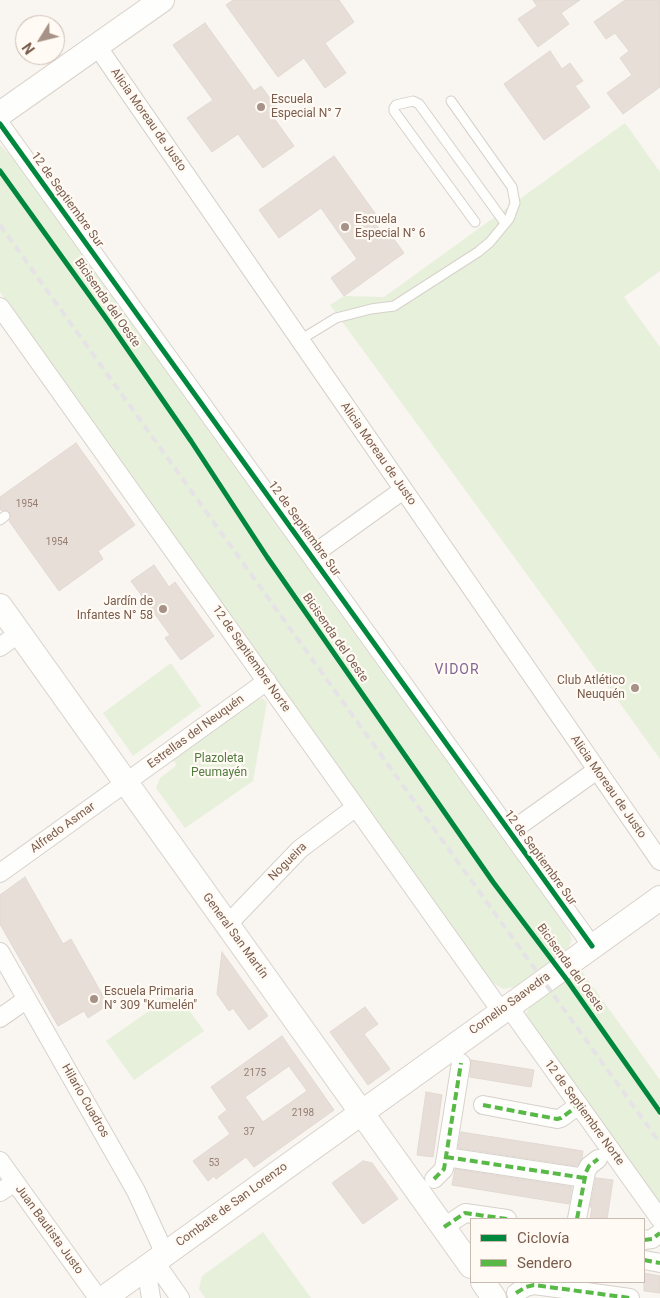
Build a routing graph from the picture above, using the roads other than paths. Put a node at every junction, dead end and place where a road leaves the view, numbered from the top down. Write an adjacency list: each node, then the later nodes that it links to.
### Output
1 (162, 0): 2 (main road)
2 (97, 46): 4 (main road); 9 (street, Alicia Moreau de Justo)
3 (451, 101): 7 (lane)
4 (0, 114)
5 (0, 124): 11 (street, 12 de Septiembre Sur)
6 (475, 222): 7 (lane)
7 (505, 223): 9 (lane)
8 (0, 307): 15 (street, 12 de Septiembre Norte)
9 (300, 340): 10 (street, Alicia Moreau de Justo)
10 (403, 490): 11 (street); 16 (street, Alicia Moreau de Justo)
11 (311, 556): 19 (street, 12 de Septiembre Sur)
12 (0, 606): 13 (main road, General San Martín)
13 (20, 633): 14 (street); 17 (main road, General San Martín)
14 (0, 647)
15 (267, 681): 17 (street, Estrellas del Neuquén); 18 (street, 12 de Septiembre Norte)
16 (597, 770): 19 (street); 20 (street, Alicia Moreau de Justo)
17 (126, 782): 21 (street, Alfredo Asmar); 23 (main road, General San Martín)
18 (356, 807): 23 (street, Nogueira); 27 (street, 12 de Septiembre Norte)
19 (510, 832): 24 (street, 12 de Septiembre Sur)
20 (660, 862)
21 (0, 873)
22 (660, 898): 24 (main road, Cornelio Saavedra)
23 (227, 925): 32 (main road, General San Martín)
24 (592, 946): 27 (main road, Cornelio Saavedra)
25 (0, 952): 26 (street, Hilario Cuadros)
26 (27, 999): 28 (street); 47 (street, Hilario Cuadros)
27 (504, 1008): 31 (street, 12 de Septiembre Norte); 32 (main road, Cornelio Saavedra)
28 (0, 1018)
29 (461, 1063): 33 (street)
30 (483, 1105): 31 (street)
31 (579, 1106): 42 (street, 12 de Septiembre Norte)
32 (361, 1112): 43 (main road, General San Martín); 47 (main road, Combate de San Lorenzo)
33 (446, 1157): 36 (street); 37 (street)
34 (598, 1159): 37 (street)
35 (0, 1161): 38 (street, Juan Bautista Justo)
36 (434, 1178)
37 (585, 1178): 41 (street)
38 (14, 1182): 39 (street); 52 (street, Juan Bautista Justo)
39 (0, 1192)
40 (500, 1218): 43 (street)
41 (577, 1218)
42 (660, 1219)
43 (444, 1227): 49 (main road, General San Martín)
44 (660, 1234): 45 (street)
45 (645, 1240)
46 (645, 1260): 48 (street)
47 (155, 1261): 53 (main road, Combate de San Lorenzo); 54 (street); 55 (street)
48 (660, 1263)
49 (470, 1265)
50 (485, 1283): 51 (main road)
51 (505, 1296): 56 (street)
52 (98, 1298)
53 (104, 1298)
54 (151, 1298)
55 (180, 1298)
56 (630, 1298)

